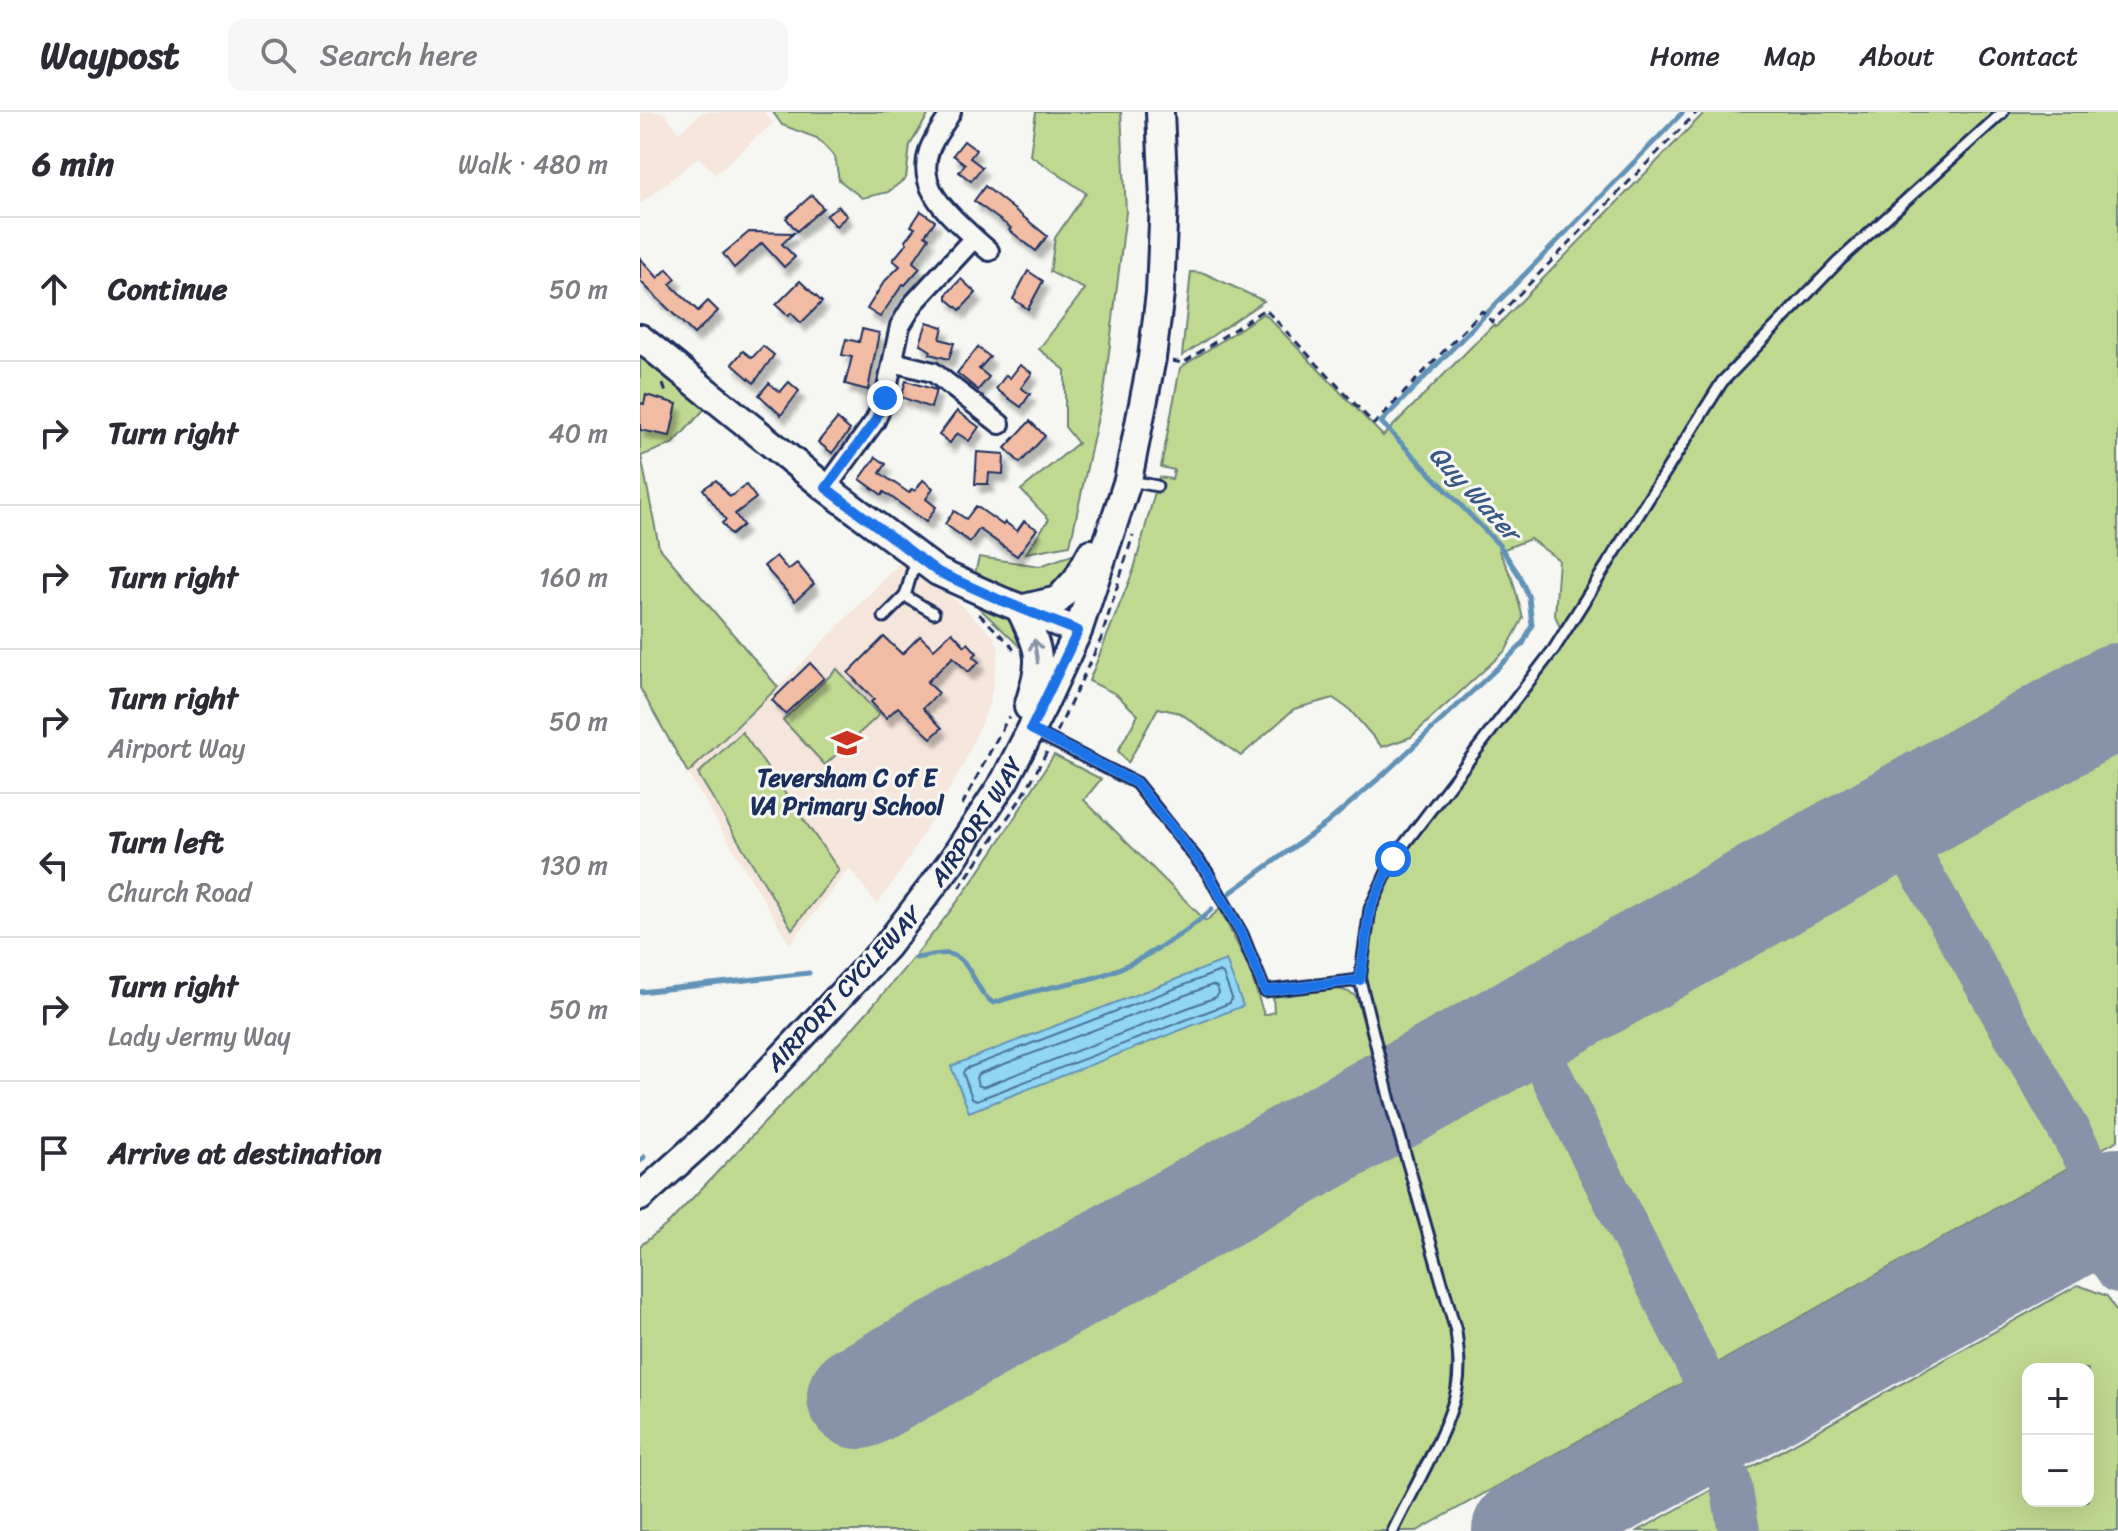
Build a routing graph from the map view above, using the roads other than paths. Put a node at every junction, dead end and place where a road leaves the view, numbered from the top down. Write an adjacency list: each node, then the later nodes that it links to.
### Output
1 (951, 112): 4 (street)
2 (1160, 112): 9 (street, AIRPORT WAY)
3 (2003, 112): 20 (lane)
4 (974, 238): 5 (street); 7 (street)
5 (989, 251)
6 (640, 338): 11 (street)
7 (893, 362): 8 (street); 11 (street)
8 (1000, 424)
9 (1128, 480): 10 (lane); 14 (street); 17 (street, AIRPORT WAY)
10 (1157, 486)
11 (826, 488): 12 (street)
12 (922, 559): 13 (lane); 14 (street)
13 (905, 596): 15 (lane); 16 (lane)
14 (1020, 609): 17 (street); 19 (street, one-way to 14)
15 (934, 613)
16 (884, 617)
17 (1078, 631): 18 (street, AIRPORT WAY)
18 (1042, 735): 19 (street, AIRPORT WAY); 20 (lane)
19 (1005, 780): 21 (street, AIRPORT WAY)
20 (1360, 980): 22 (lane)
21 (640, 1197)
22 (1393, 1531)

